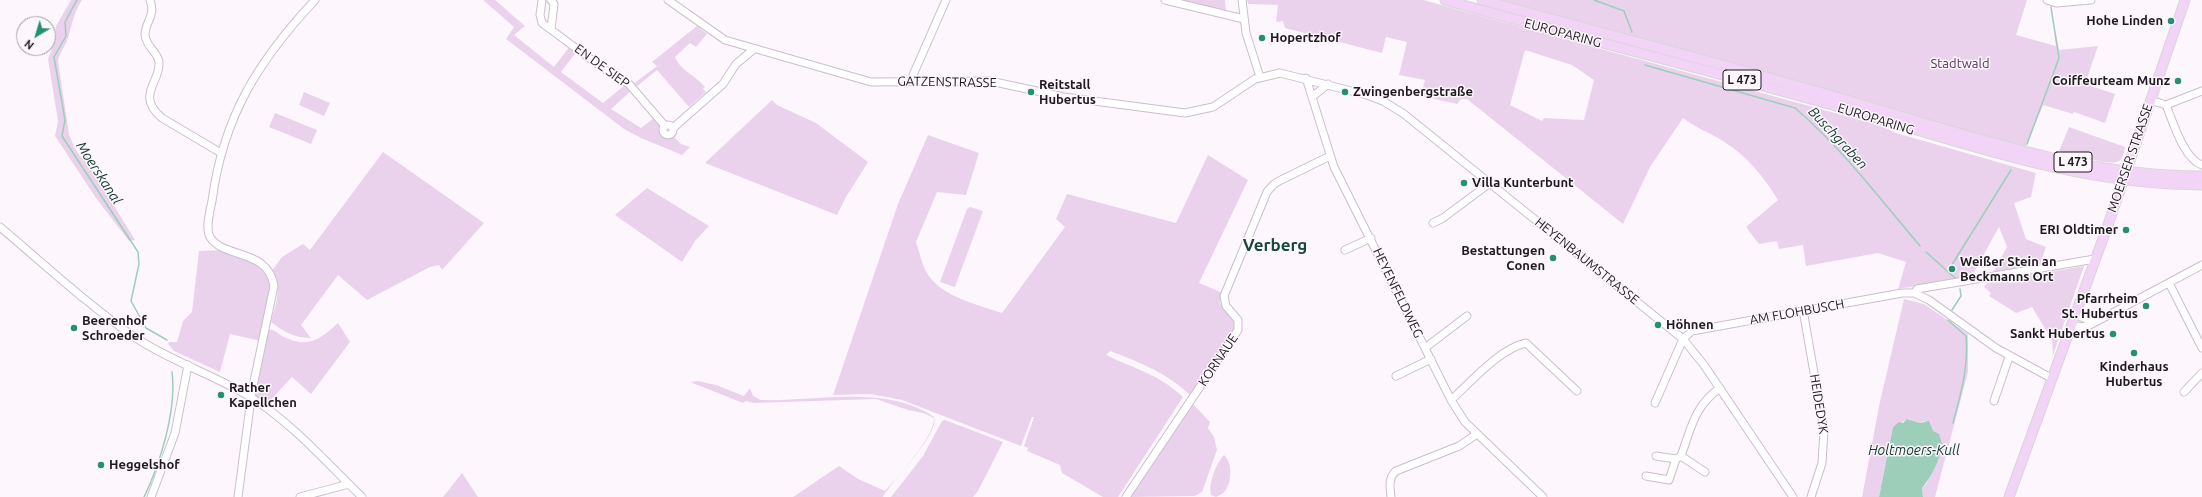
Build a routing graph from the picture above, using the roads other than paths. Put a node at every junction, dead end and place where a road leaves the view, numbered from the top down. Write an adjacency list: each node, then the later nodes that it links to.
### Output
1 (150, 0): 26 (street)
2 (315, 0): 26 (street)
3 (542, 0): 15 (street, EN DE SIEP)
4 (551, 0): 15 (street)
5 (668, 0): 16 (street, GATZENSTRASSE)
6 (946, 0): 20 (street)
7 (1165, 0): 14 (street)
8 (1242, 0): 14 (street)
9 (1445, 0): 31 (main road, EUROPARING / L 473)
10 (1482, 0): 29 (main road, EUROPARING / L 473)
11 (2047, 0): 12 (street)
12 (2091, 0)
13 (2185, 0): 24 (main road, MOERSER STRASSE)
14 (1244, 19): 18 (street)
15 (551, 29): 16 (street, EN DE SIEP)
16 (754, 49): 20 (street, GATZENSTRASSE)
17 (1280, 73): 18 (street, GATZENSTRASSE); 19 (street, HEYENBAUMSTRASSE)
18 (1260, 77): 20 (street, GATZENSTRASSE)
19 (1306, 78): 21 (street, HEYENBAUMSTRASSE); 23 (street, HEYENFELDWEG)
20 (913, 81)
21 (1328, 84): 23 (street); 32 (street, HEYENBAUMSTRASSE)
22 (2202, 91): 25 (street)
23 (1312, 96): 27 (street, HEYENFELDWEG)
24 (2150, 100): 25 (street); 29 (main road, MOERSER STRASSE)
25 (2166, 105): 28 (street)
26 (221, 153): 59 (street)
27 (1330, 156): 36 (street, HEYENFELDWEG); 73 (street, KORNAUE)
28 (2202, 164)
29 (2126, 170): 30 (main road, L 473); 31 (main road, MOERSER STRASSE)
30 (2202, 176)
31 (2123, 181): 33 (main road, L 473); 38 (main road, MOERSER STRASSE)
32 (1490, 182): 34 (street); 47 (street, HEYENBAUMSTRASSE)
33 (2202, 185)
34 (1433, 223)
35 (0, 227): 52 (street)
36 (1371, 238): 37 (street, HEYENFELDWEG); 48 (street, HEYENFELDWEG)
37 (1345, 250)
38 (2095, 259): 41 (street, AM FLOHBUSCH); 43 (main road, MOERSER STRASSE)
39 (2202, 266): 40 (street)
40 (2169, 283): 45 (street); 49 (street)
41 (1914, 293): 42 (street, AM FLOHBUSCH); 50 (street)
42 (1803, 310): 47 (street, AM FLOHBUSCH); 77 (street, HEIDEDYK)
43 (2075, 314): 45 (street); 46 (main road, MOERSER STRASSE)
44 (1467, 316): 48 (street, HEYENFELDWEG)
45 (2100, 318): 46 (street)
46 (2071, 325): 55 (main road, MOERSER STRASSE)
47 (1684, 339): 56 (street, HEYENBAUMSTRASSE); 62 (street)
48 (1425, 348): 51 (street, HEYENFELDWEG)
49 (2202, 348)
50 (2010, 357): 55 (street); 61 (street)
51 (1430, 359): 54 (street); 60 (street, HEYENFELDWEG)
52 (188, 365): 59 (street); 69 (street)
53 (2202, 373): 58 (street)
54 (1396, 376)
55 (2051, 378): 78 (main road, MOERSER STRASSE)
56 (1720, 388): 65 (street); 76 (street, HEYENBAUMSTRASSE)
57 (1577, 391): 60 (street)
58 (2184, 392)
59 (251, 398): 68 (street); 70 (street)
60 (1451, 400): 63 (street, HEYENFELDWEG)
61 (1994, 400)
62 (1655, 403)
63 (1477, 434): 74 (street); 75 (street, HEYENFELDWEG)
64 (1656, 456): 65 (street)
65 (1679, 458): 66 (street); 67 (street)
66 (1705, 472)
67 (1646, 476)
68 (348, 484): 71 (street); 72 (street)
69 (151, 497)
70 (238, 497)
71 (300, 497)
72 (362, 497)
73 (1126, 497)
74 (1391, 497)
75 (1543, 497)
76 (1793, 497)
77 (1811, 497)
78 (2009, 497)

